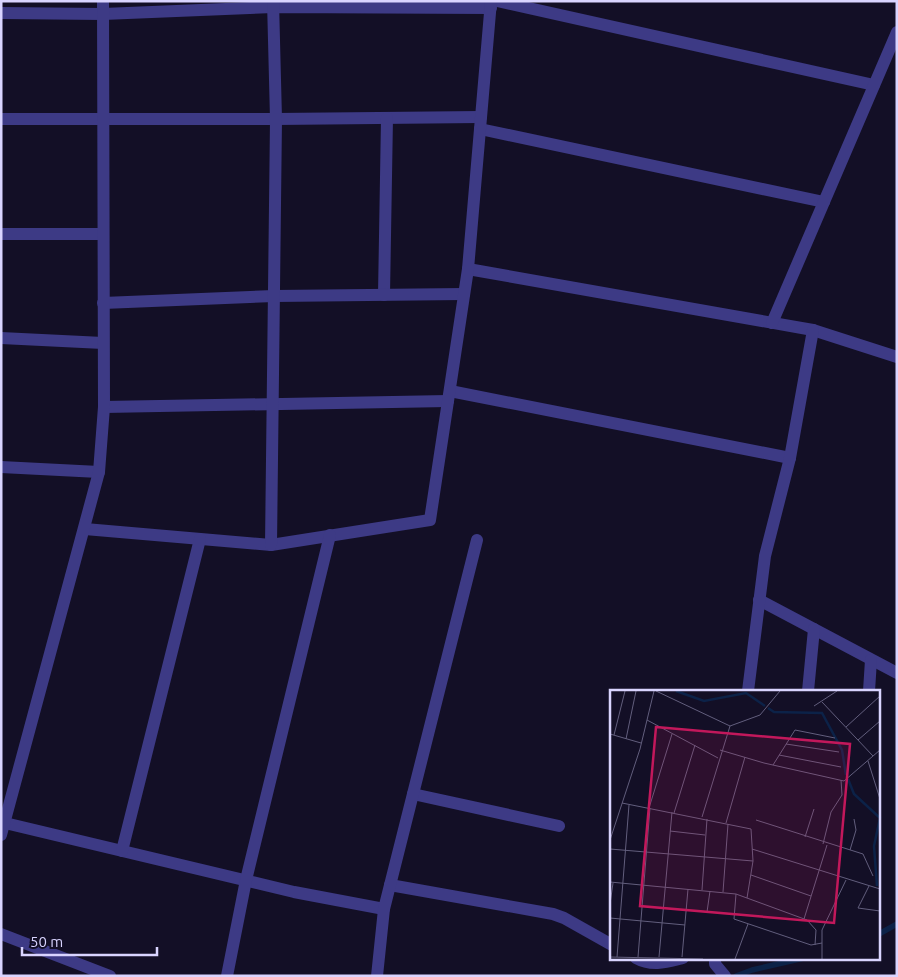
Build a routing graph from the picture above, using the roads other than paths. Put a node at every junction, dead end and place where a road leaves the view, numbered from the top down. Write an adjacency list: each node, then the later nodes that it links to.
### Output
1 (273, 4): 2 (street); 3 (street); 9 (street)
2 (493, 4): 6 (street); 11 (street)
3 (103, 8): 4 (street); 10 (street)
4 (1, 13)
5 (897, 32): 6 (street)
6 (874, 85): 12 (street)
7 (386, 118): 9 (street); 11 (street); 17 (street)
8 (1, 119): 10 (street)
9 (276, 119): 10 (street); 18 (street)
10 (102, 120): 14 (street)
11 (481, 123): 12 (street); 15 (street)
12 (824, 202): 20 (street)
13 (1, 234): 14 (street)
14 (103, 234): 19 (street)
15 (468, 269): 16 (street); 20 (street)
16 (464, 294): 17 (street); 25 (street)
17 (384, 295): 18 (street)
18 (274, 296): 19 (street); 26 (street)
19 (103, 303): 23 (street)
20 (772, 323): 21 (street)
21 (813, 330): 24 (street); 28 (street)
22 (1, 338): 23 (street)
23 (103, 342): 27 (street)
24 (897, 357)
25 (449, 396): 26 (street); 28 (street); 32 (street)
26 (273, 405): 27 (street); 35 (street)
27 (104, 407): 30 (street)
28 (790, 458): 36 (street)
29 (1, 467): 30 (street)
30 (99, 472): 31 (street)
31 (85, 528): 33 (street); 45 (street)
32 (330, 535): 35 (street); 47 (street)
33 (200, 539): 35 (street); 46 (street)
34 (477, 540): 43 (street)
35 (271, 544)
36 (759, 600): 37 (street); 40 (street)
37 (814, 629): 38 (street); 41 (street)
38 (871, 660): 39 (street); 42 (street)
39 (897, 673)
40 (748, 690)
41 (808, 690)
42 (869, 690)
43 (413, 794): 44 (street); 48 (street)
44 (559, 826)
45 (3, 829): 46 (street)
46 (122, 851): 47 (street)
47 (246, 880): 49 (street); 56 (street)
48 (390, 885): 49 (street); 51 (street)
49 (384, 909): 57 (street)
50 (1, 934): 55 (street)
51 (610, 944)
52 (639, 960): 53 (street)
53 (673, 960)
54 (715, 961): 58 (street)
55 (110, 976)
56 (227, 976)
57 (376, 976)
58 (725, 976)

